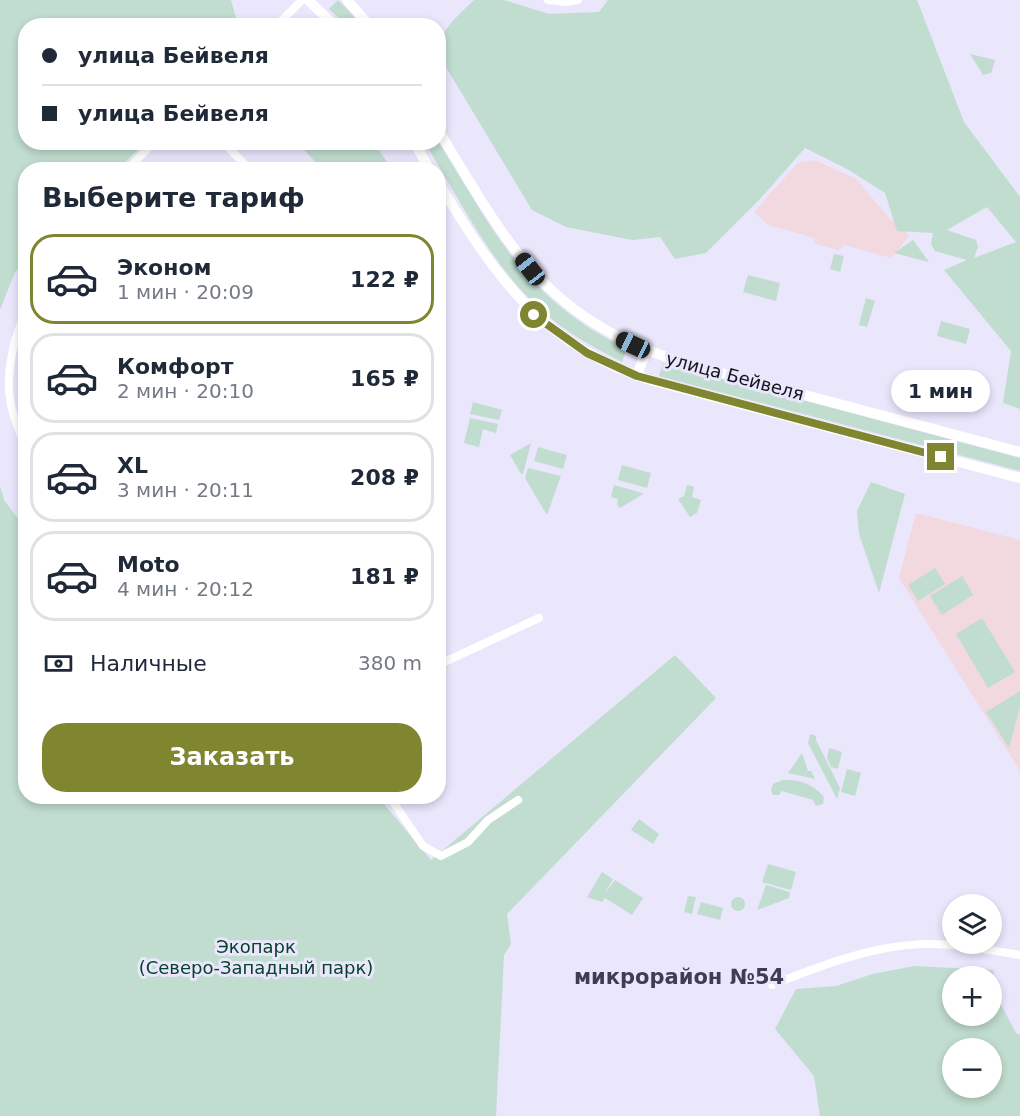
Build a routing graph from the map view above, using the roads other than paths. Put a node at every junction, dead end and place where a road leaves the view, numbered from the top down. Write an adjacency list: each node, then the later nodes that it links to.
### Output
1 (302, 0): 6 (street)
2 (308, 0): 7 (main road)
3 (347, 0): 8 (main road)
4 (548, 0): 5 (street)
5 (578, 0)
6 (284, 18)
7 (327, 18)
8 (363, 18)
9 (446, 142): 16 (main road, улица Бейвеля)
10 (146, 150): 12 (street)
11 (231, 150): 13 (street)
12 (135, 162)
13 (242, 162)
14 (446, 194): 17 (main road, улица Бейвеля)
15 (18, 330): 18 (street)
16 (646, 350): 17 (main road); 19 (main road, улица Бейвеля)
17 (637, 376): 20 (main road, улица Бейвеля)
18 (18, 424)
19 (1020, 452)
20 (1020, 478)
21 (539, 618): 22 (street)
22 (446, 661)
23 (518, 800): 24 (street)
24 (394, 804)
25 (1020, 955): 26 (street)
26 (772, 985)

